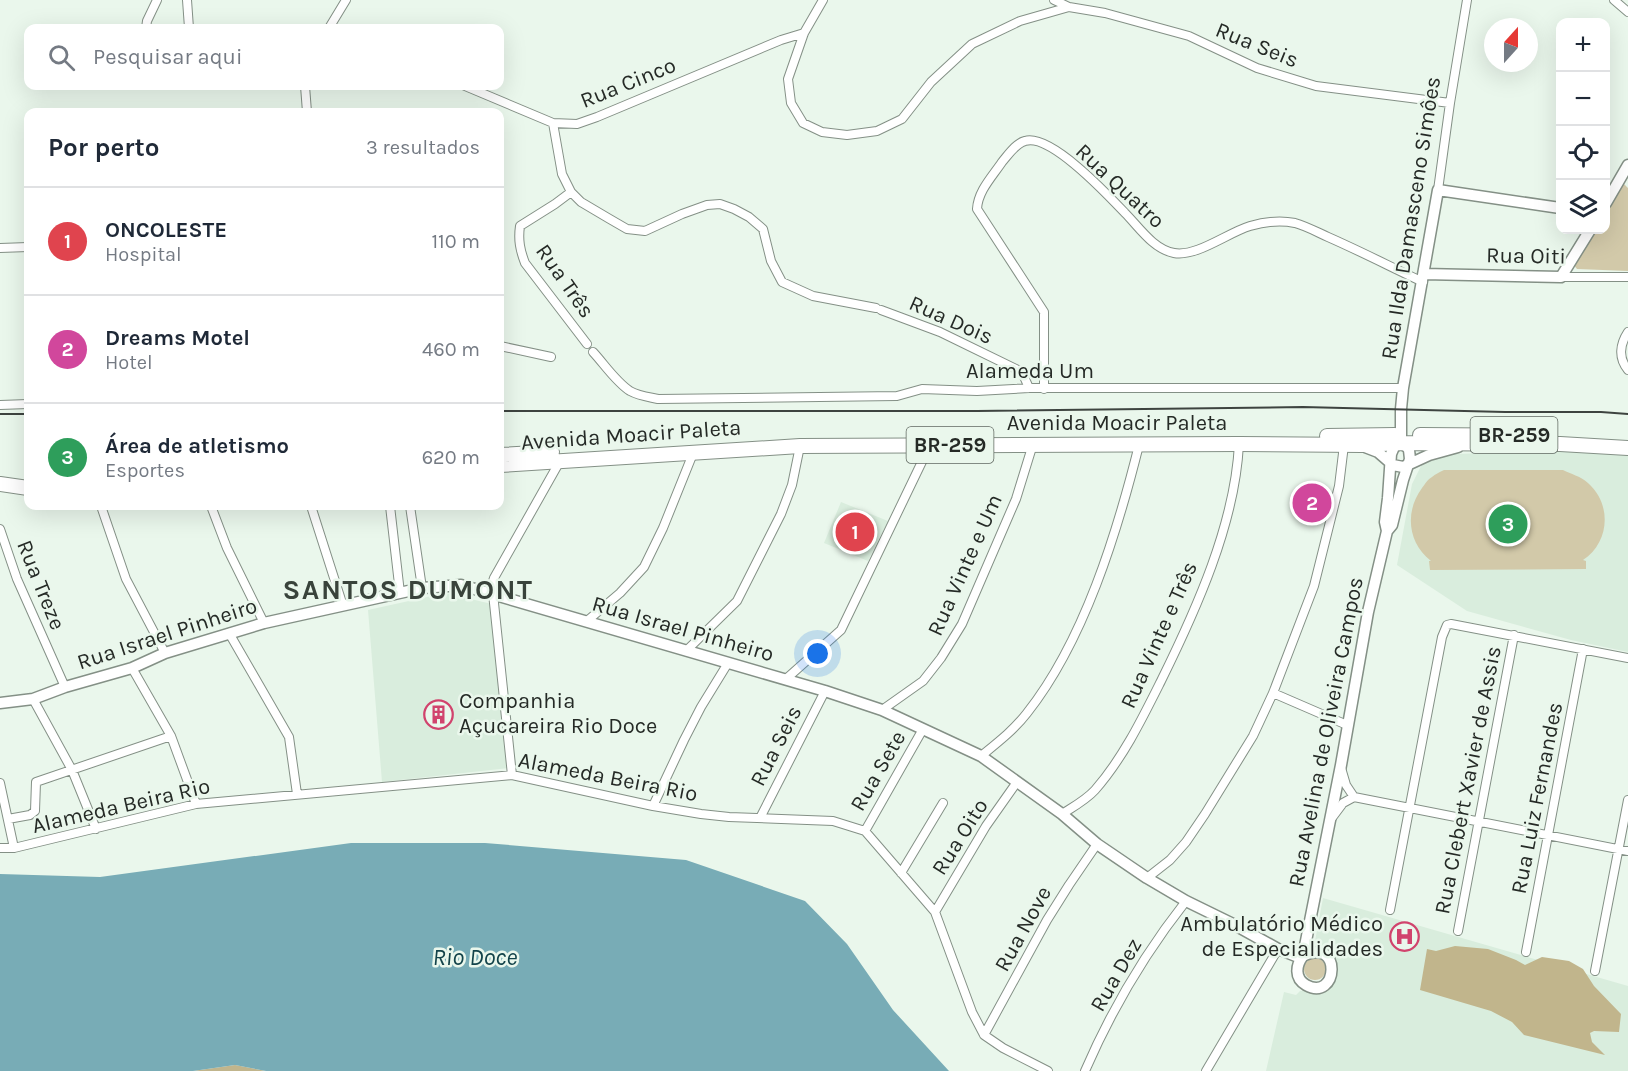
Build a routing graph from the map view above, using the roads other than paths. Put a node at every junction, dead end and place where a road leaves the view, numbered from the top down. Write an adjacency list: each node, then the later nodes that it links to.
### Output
1 (157, 0): 10 (street)
2 (187, 0): 11 (street)
3 (346, 0): 12 (street)
4 (823, 0): 13 (street)
5 (1054, 0): 8 (street, Rua Seis)
6 (1467, 0): 16 (street, Rua Ilda Damasceno Simôes)
7 (1614, 0): 9 (street)
8 (1069, 7): 13 (street); 16 (street, Rua Seis)
9 (1628, 12)
10 (147, 24)
11 (189, 24)
12 (332, 24)
13 (804, 33): 18 (street, Rua Cinco)
14 (305, 90): 17 (street)
15 (475, 90): 18 (street, Rua Cinco)
16 (1450, 103): 21 (street, Rua Ilda Damasceno Simôes)
17 (307, 108)
18 (553, 123): 22 (street)
19 (1628, 165): 20 (street)
20 (1624, 180): 23 (street)
21 (1438, 190): 24 (street); 30 (street, Rua Ilda Damasceno Simôes)
22 (571, 192): 32 (street, Rua Três); 37 (street, Rua Dois)
23 (1610, 196)
24 (1556, 207)
25 (1588, 234): 29 (street)
26 (24, 247): 27 (street)
27 (0, 248)
28 (1628, 276): 29 (street, Rua Oiti)
29 (1561, 277): 30 (street, Rua Oiti)
30 (1423, 278): 38 (street, Rua Quatro); 39 (street, Rua Ilda Damasceno Simôes)
31 (1628, 332): 36 (street)
32 (587, 344)
33 (504, 347): 35 (street)
34 (593, 352): 40 (street, Rua Três)
35 (551, 357)
36 (1628, 370)
37 (1029, 388): 38 (street, Alameda Um); 40 (street, Alameda Um)
38 (1044, 388): 39 (street, Alameda Um)
39 (1402, 388): 43 (street, Rua Ilda Damasceno Simôes)
40 (658, 399)
41 (24, 404): 42 (street)
42 (0, 405)
43 (1401, 439): 44 (main road, Avenida Moacir Paleta / BR-259); 50 (main road, Avenida Moacir Paleta / BR-259); 52 (main road, Avenida Moacir Paleta / BR-259); 55 (main road, Avenida Moacir Paleta / BR-259); 57 (street, Rua Avelina de Oliveira Campos); 59 (street)
44 (1628, 439)
45 (1033, 444): 47 (main road, Avenida Moacir Paleta / BR-259); 48 (main road, Avenida Moacir Paleta / BR-259); 91 (street, Rua Vinte e Um)
46 (1239, 444): 48 (main road, Avenida Moacir Paleta / BR-259); 49 (main road, Avenida Moacir Paleta / BR-259); 108 (street, Rua Vinte e Três)
47 (930, 445): 51 (main road, Avenida Moacir Paleta / BR-259); 85 (street)
48 (1139, 445): 95 (street)
49 (1344, 445): 52 (main road, Avenida Moacir Paleta / BR-259); 88 (street)
50 (1467, 445): 53 (main road, Avenida Moacir Paleta / BR-259); 59 (street)
51 (800, 446): 54 (main road, Avenida Moacir Paleta / BR-259); 80 (street)
52 (1362, 446): 57 (street)
53 (1628, 448)
54 (694, 451): 56 (main road, Avenida Moacir Paleta / BR-259); 75 (street)
55 (504, 455)
56 (560, 460): 58 (main road, Avenida Moacir Paleta / BR-259); 73 (street)
57 (1390, 462): 59 (street); 70 (street, Rua Avelina de Oliveira Campos)
58 (504, 465)
59 (1408, 465): 70 (street, Rua Avelina de Oliveira Campos)
60 (0, 476): 61 (main road)
61 (24, 479)
62 (0, 484): 63 (main road)
63 (24, 487)
64 (102, 510): 81 (street)
65 (212, 510): 76 (street)
66 (312, 510): 74 (street)
67 (390, 510): 72 (street)
68 (411, 510): 71 (street)
69 (0, 529): 86 (street, Rua Treze)
70 (1387, 531): 92 (street, Rua Avelina de Oliveira Campos)
71 (422, 588): 72 (street, Rua Israel Pinheiro); 73 (street, Rua Israel Pinheiro)
72 (400, 593): 74 (street, Rua Israel Pinheiro)
73 (493, 593): 75 (street, Rua Israel Pinheiro); 98 (street)
74 (343, 606): 76 (street, Rua Israel Pinheiro)
75 (587, 621): 80 (street, Rua Israel Pinheiro)
76 (264, 622): 77 (street, Rua Israel Pinheiro)
77 (229, 633): 81 (street, Rua Israel Pinheiro); 101 (street)
78 (1514, 635): 79 (street); 107 (street); 112 (street, Rua Clebert Xavier de Assis)
79 (1583, 649): 82 (street); 115 (street, Rua Luiz Fernandes)
80 (686, 651): 83 (street, Rua Israel Pinheiro)
81 (165, 653): 84 (street, Rua Israel Pinheiro)
82 (1628, 658)
83 (728, 663): 85 (street, Rua Israel Pinheiro); 106 (street)
84 (132, 668): 86 (street, Rua Israel Pinheiro); 94 (street)
85 (786, 679): 87 (street, Rua Israel Pinheiro)
86 (65, 687): 89 (street, Rua Israel Pinheiro)
87 (825, 691): 91 (street, Rua Israel Pinheiro); 109 (street, Rua Seis)
88 (1273, 693): 92 (street); 121 (street)
89 (33, 699): 90 (street, Rua Israel Pinheiro); 97 (street)
90 (0, 703)
91 (882, 710): 93 (street, Rua Israel Pinheiro)
92 (1347, 725): 96 (street, Rua Avelina de Oliveira Campos)
93 (923, 729): 95 (street, Rua Israel Pinheiro); 114 (street, Rua Sete)
94 (171, 736): 97 (street); 105 (street)
95 (981, 756): 99 (street, Rua Israel Pinheiro)
96 (1341, 765): 102 (street); 111 (street, Rua Avelina de Oliveira Campos)
97 (72, 770): 110 (street); 113 (street)
98 (512, 775): 101 (street, Alameda Beira Rio); 106 (street, Alameda Beira Rio)
99 (1017, 782): 108 (street, Rua Israel Pinheiro); 124 (street, Rua Oito)
100 (0, 783): 110 (street)
101 (297, 794): 105 (street, Alameda Beira Rio)
102 (1354, 797): 107 (street); 111 (street)
103 (1628, 800): 119 (street)
104 (943, 803): 120 (street)
105 (196, 804): 113 (street, Alameda Beira Rio)
106 (653, 806): 109 (street, Alameda Beira Rio)
107 (1409, 809): 112 (street); 123 (street)
108 (1062, 814): 116 (street, Rua Israel Pinheiro)
109 (760, 818): 114 (street, Alameda Beira Rio)
110 (8, 819): 118 (street)
111 (1330, 821): 126 (street, Rua Avelina de Oliveira Campos)
112 (1478, 822): 115 (street); 125 (street, Rua Clebert Xavier de Assis)
113 (96, 829): 118 (street, Alameda Beira Rio)
114 (865, 831): 120 (street)
115 (1549, 835): 119 (street); 129 (street, Rua Luiz Fernandes)
116 (1097, 844): 121 (street, Rua Israel Pinheiro); 132 (street, Rua Nove)
117 (0, 848): 118 (street, Alameda Beira Rio)
118 (14, 848)
119 (1623, 850): 131 (street)
120 (901, 873): 124 (street)
121 (1147, 878): 122 (street, Rua Israel Pinheiro)
122 (1186, 901): 127 (street, Rua Israel Pinheiro); 134 (street, Rua Dez)
123 (1390, 910)
124 (935, 912): 132 (street)
125 (1458, 931)
126 (1306, 940): 128 (street, Rua Avelina de Oliveira Campos); 130 (street, Rua Avelina de Oliveira Campos)
127 (1278, 949): 130 (street, Rua Israel Pinheiro); 135 (street)
128 (1319, 952): 130 (street); 130 (street, Rua Avelina de Oliveira Campos)
129 (1526, 952)
130 (1302, 957)
131 (1595, 971)
132 (984, 1035): 133 (street)
133 (1048, 1071)
134 (1085, 1071)
135 (1206, 1071)

